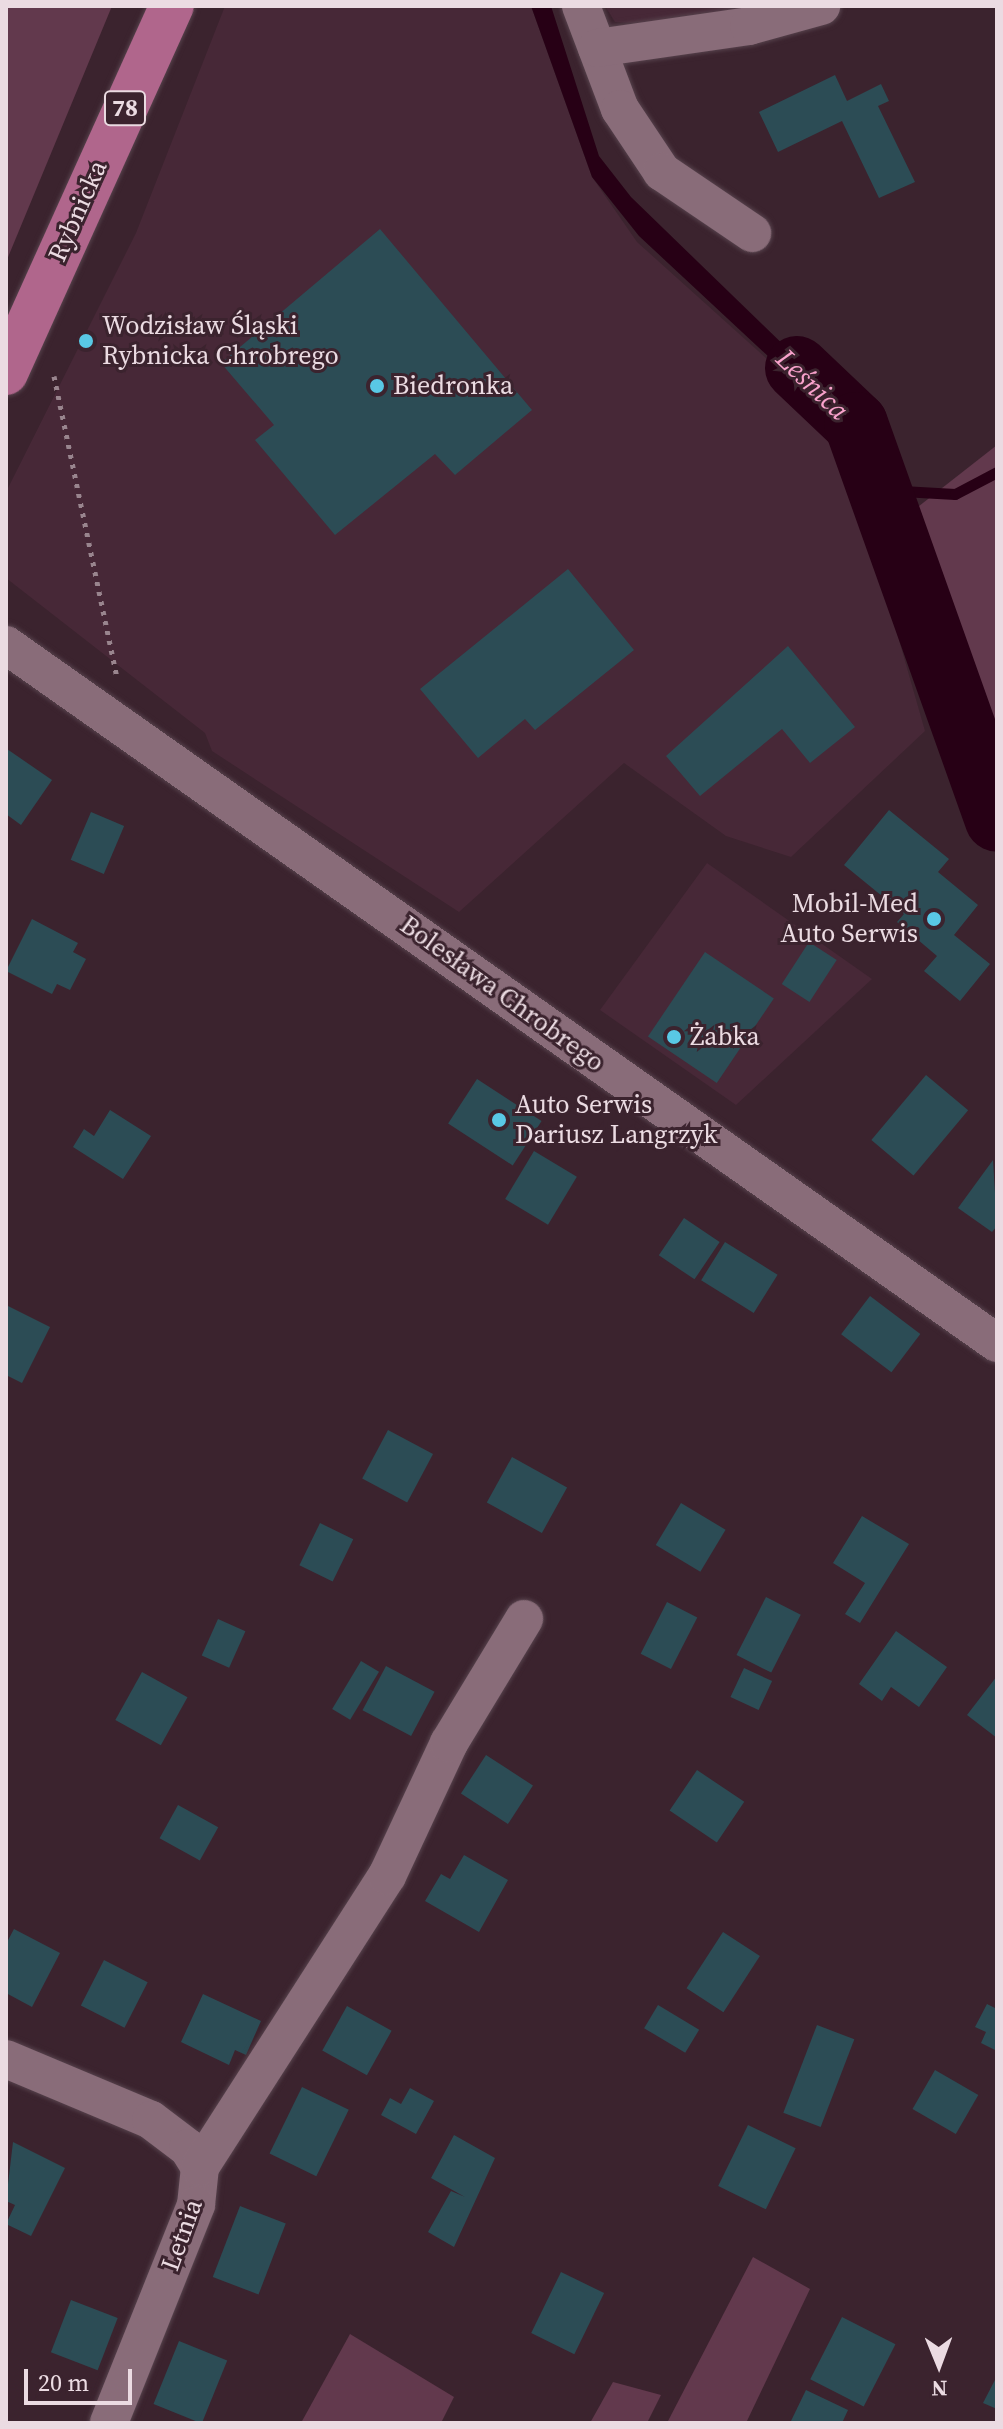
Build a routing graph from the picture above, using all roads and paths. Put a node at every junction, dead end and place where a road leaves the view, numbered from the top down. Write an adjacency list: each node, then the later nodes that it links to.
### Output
1 (172, 6): 6 (main road, Rybnicka / 78)
2 (581, 6): 4 (street)
3 (821, 6): 4 (street)
4 (597, 48): 5 (street)
5 (752, 233)
6 (6, 373)
7 (54, 376): 9 (path)
8 (6, 645): 10 (street, Bolesława Chrobrego)
9 (117, 678)
10 (997, 1343)
11 (524, 1619): 13 (street)
12 (6, 2059): 13 (street, Letnia)
13 (200, 2167): 14 (street, Letnia)
14 (109, 2423)

